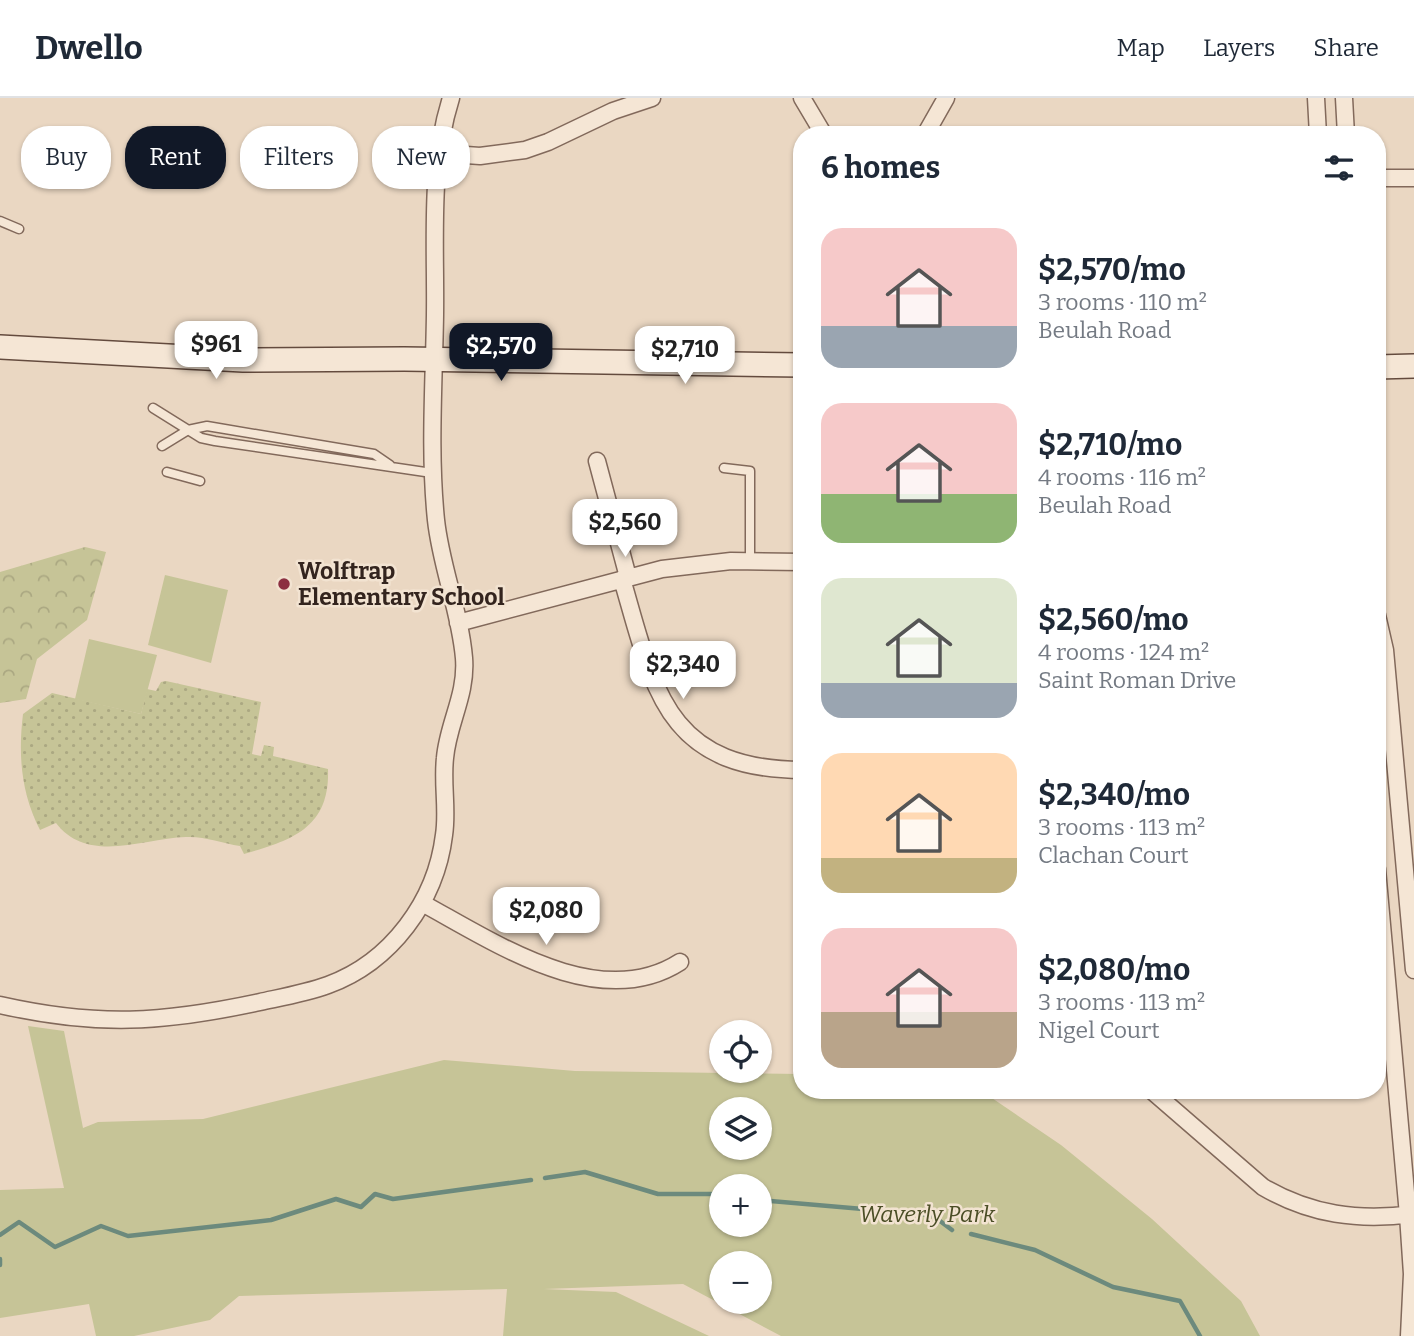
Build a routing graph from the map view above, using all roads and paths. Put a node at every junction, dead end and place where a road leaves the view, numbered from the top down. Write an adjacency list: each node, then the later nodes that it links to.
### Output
1 (451, 98): 7 (street)
2 (652, 98): 12 (street)
3 (802, 98): 8 (street)
4 (946, 98): 9 (street)
5 (1316, 98): 10 (street)
6 (1344, 98): 11 (street)
7 (444, 126)
8 (819, 126)
9 (930, 126)
10 (1318, 126)
11 (1346, 126)
12 (470, 155)
13 (1386, 178): 14 (street)
14 (1414, 178)
15 (437, 189): 19 (street)
16 (0, 221): 17 (lane)
17 (19, 229)
18 (0, 347): 19 (main road)
19 (434, 360): 20 (main road); 30 (street)
20 (793, 365)
21 (1414, 366): 22 (main road)
22 (1386, 367)
23 (153, 408): 24 (lane)
24 (188, 430): 25 (lane); 27 (lane); 27 (lane)
25 (162, 446)
26 (597, 461): 34 (street)
27 (390, 465): 30 (lane)
28 (724, 468): 32 (lane)
29 (167, 472): 31 (lane)
30 (432, 472): 35 (street)
31 (201, 481)
32 (750, 561): 33 (street); 34 (street)
33 (793, 562)
34 (625, 578): 35 (street); 37 (street)
35 (458, 623): 38 (street)
36 (1386, 661): 41 (street)
37 (793, 770)
38 (422, 903): 40 (street); 42 (street)
39 (1386, 960): 44 (street)
40 (680, 962)
41 (1414, 970)
42 (0, 1005)
43 (1162, 1099): 44 (street)
44 (1411, 1214): 45 (street)
45 (1409, 1336)

